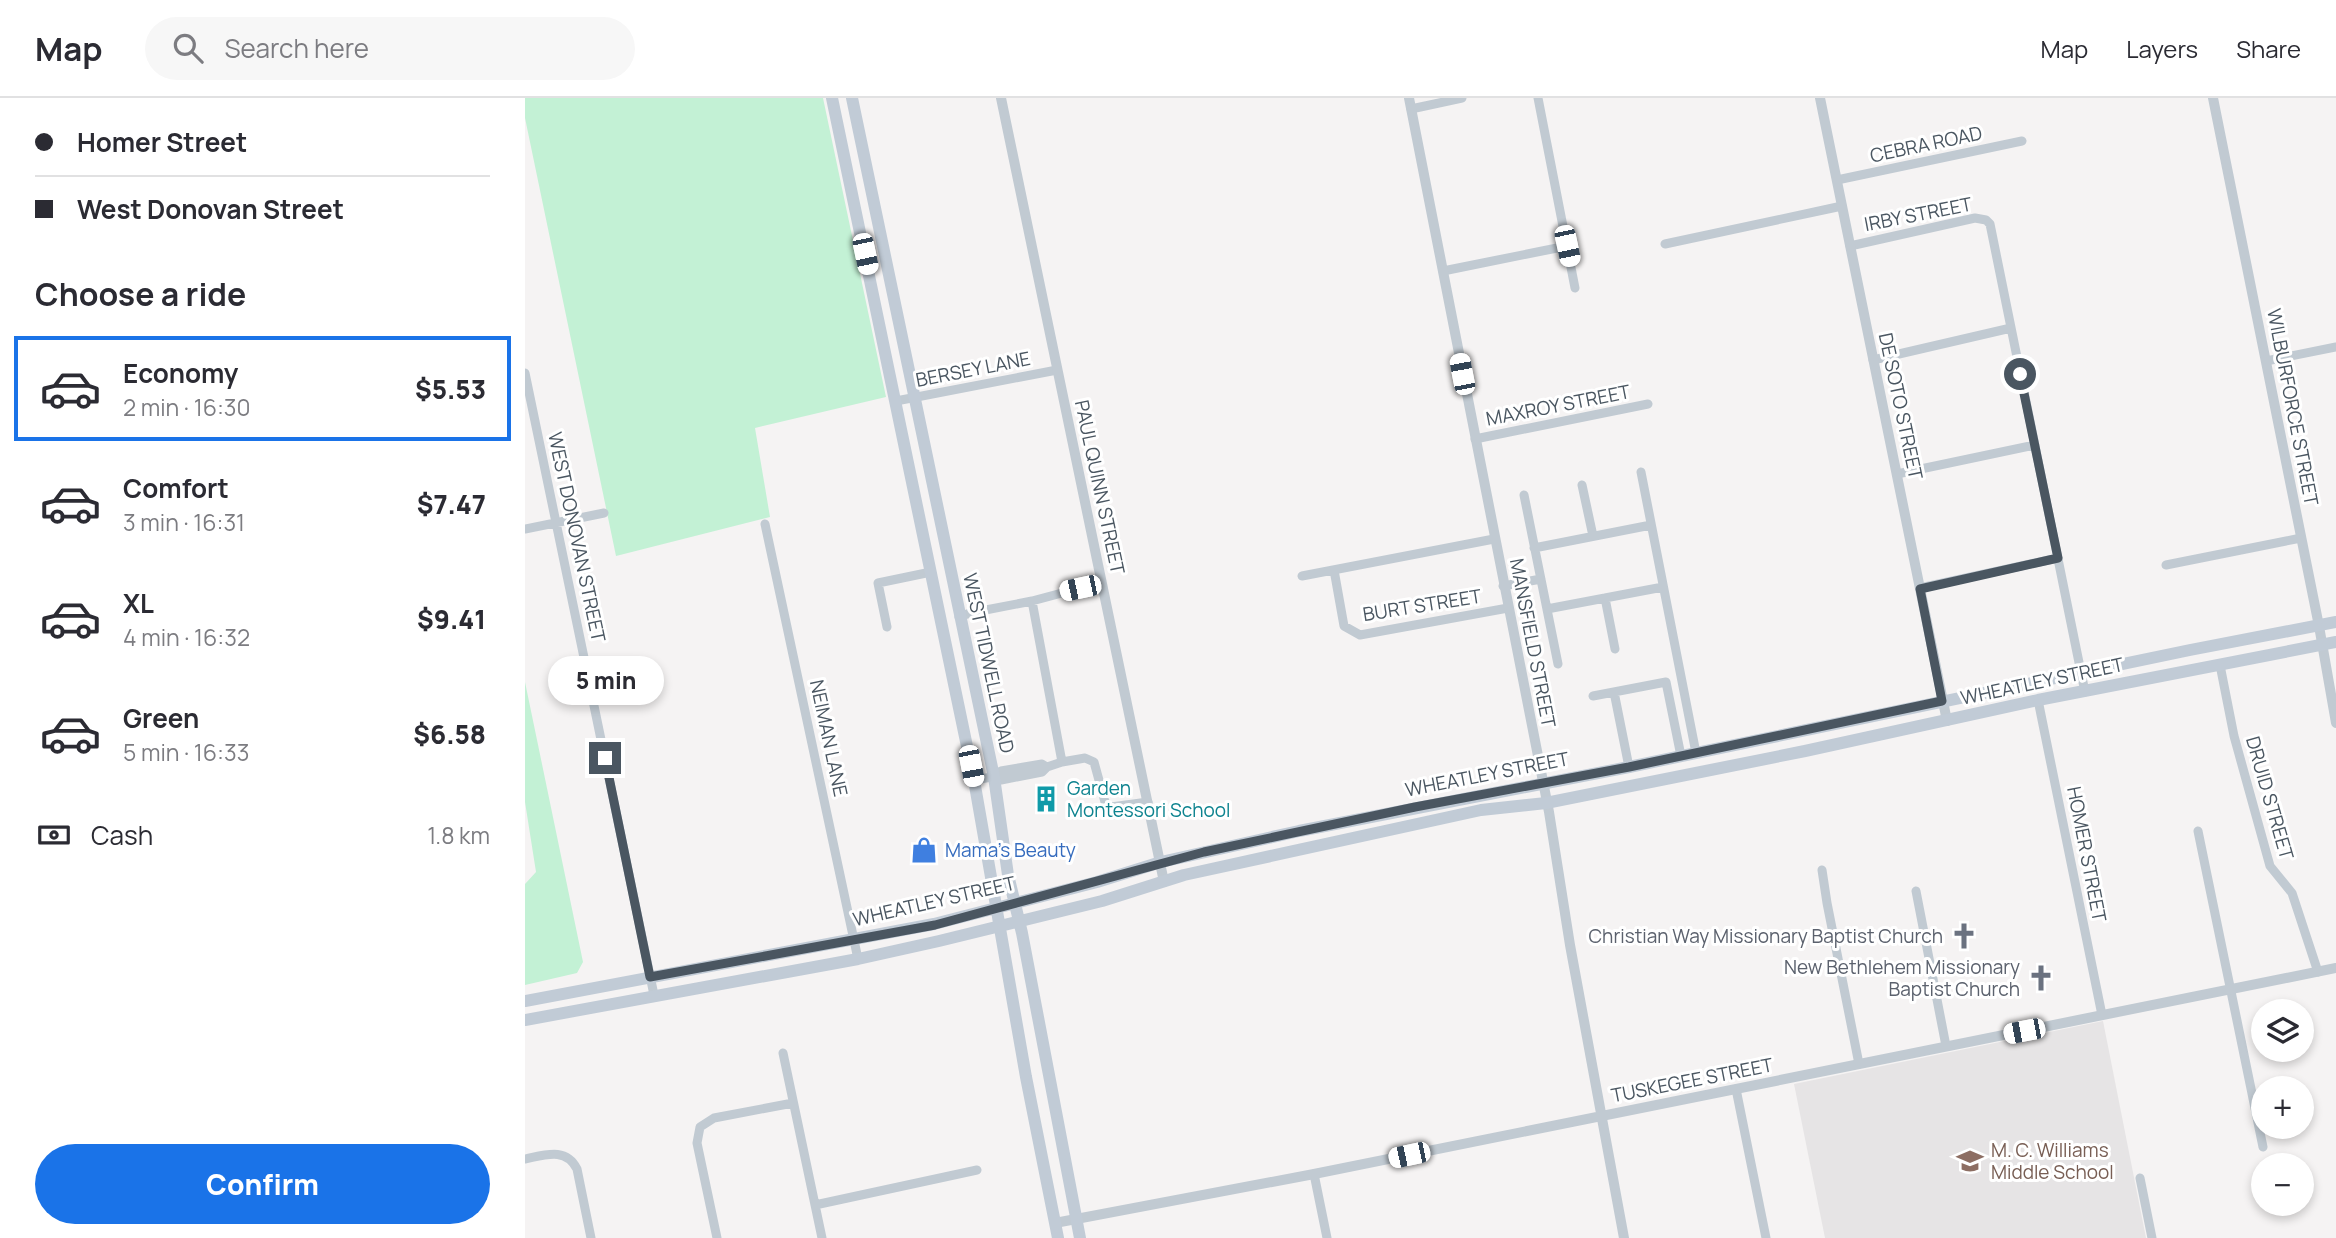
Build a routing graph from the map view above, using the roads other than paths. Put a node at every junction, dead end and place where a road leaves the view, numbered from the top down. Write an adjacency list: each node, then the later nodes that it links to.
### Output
1 (832, 98): 16 (main road, WEST TIDWELL ROAD)
2 (852, 98): 17 (main road, WEST TIDWELL ROAD)
3 (1001, 98): 23 (street, PAUL QUINN STREET)
4 (1462, 98): 8 (street)
5 (1538, 98): 13 (street)
6 (1820, 98): 10 (street, DE SOTO STREET)
7 (2213, 98): 22 (street, WILBURFORCE STREET)
8 (1410, 104): 15 (street, MANSFIELD STREET)
9 (2022, 141): 10 (street, CEBRA ROAD)
10 (1837, 180): 11 (street, DE SOTO STREET)
11 (1842, 206): 12 (street); 14 (street, DE SOTO STREET)
12 (1665, 244)
13 (1567, 246): 15 (street); 18 (street)
14 (1850, 246): 19 (street, IRBY STREET); 21 (street, DE SOTO STREET)
15 (1443, 271): 28 (street, MANSFIELD STREET)
16 (870, 281): 17 (main road); 26 (main road, WEST TIDWELL ROAD)
17 (889, 281): 25 (main road, WEST TIDWELL ROAD)
18 (1575, 288)
19 (2011, 328): 21 (street); 29 (street)
20 (2336, 347): 22 (street)
21 (1873, 360): 31 (street, DE SOTO STREET)
22 (2266, 361): 42 (street, WILBURFORCE STREET)
23 (1057, 370): 25 (street, BERSEY LANE); 88 (street, PAUL QUINN STREET)
24 (525, 373): 36 (street, WEST DONOVAN STREET)
25 (914, 398): 26 (street, BERSEY LANE); 35 (main road, WEST TIDWELL ROAD)
26 (896, 401): 38 (main road, WEST TIDWELL ROAD)
27 (1648, 404): 28 (street, MAXROY STREET)
28 (1475, 439): 43 (street, MANSFIELD STREET)
29 (2035, 445): 31 (street); 45 (street)
30 (1641, 472): 39 (street)
31 (1897, 474): 54 (street, DE SOTO STREET)
32 (1582, 485): 41 (street)
33 (1524, 495): 44 (street)
34 (604, 513): 36 (street)
35 (938, 520): 38 (main road); 59 (main road, WEST TIDWELL ROAD)
36 (555, 522): 40 (street); 107 (street, WEST DONOVAN STREET)
37 (765, 524): 103 (street, NEIMAN LANE)
38 (922, 525): 48 (main road, WEST TIDWELL ROAD)
39 (1651, 525): 41 (street); 53 (street)
40 (525, 529)
41 (1593, 536): 44 (street)
42 (2301, 538): 46 (street); 61 (street, WILBURFORCE STREET)
43 (1494, 539): 47 (street); 52 (street, MANSFIELD STREET)
44 (1534, 548): 50 (street)
45 (2058, 558): 54 (street); 70 (street)
46 (2166, 565)
47 (1334, 570): 49 (street); 57 (street, BURT STREET)
48 (931, 572): 62 (street); 86 (main road, WEST TIDWELL ROAD)
49 (1302, 576)
50 (1541, 579): 52 (street); 58 (street)
51 (1088, 586): 56 (street)
52 (1503, 586): 57 (street, MANSFIELD STREET)
53 (1663, 587): 55 (street); 80 (street)
54 (1920, 589): 75 (street, DE SOTO STREET)
55 (1605, 598): 58 (street); 65 (street)
56 (1032, 601): 59 (street); 82 (street)
57 (1508, 608): 87 (street, MANSFIELD STREET)
58 (1547, 609): 67 (street)
59 (965, 615): 85 (main road, WEST TIDWELL ROAD)
60 (2336, 622): 61 (main road, WHEATLEY STREET)
61 (2319, 626): 64 (street, WILBURFORCE STREET); 66 (main road, WHEATLEY STREET)
62 (887, 627)
63 (2336, 642): 64 (main road, WHEATLEY STREET)
64 (2322, 645): 68 (main road, WHEATLEY STREET); 76 (street, WILBURFORCE STREET)
65 (1615, 649)
66 (2190, 650): 69 (main road); 70 (main road, WHEATLEY STREET)
67 (1558, 664)
68 (2220, 665): 69 (main road, WHEATLEY STREET); 106 (street, DRUID STREET)
69 (2194, 670): 72 (main road, WHEATLEY STREET)
70 (2081, 672): 72 (street); 75 (main road, WHEATLEY STREET)
71 (1614, 692): 73 (street); 81 (street); 83 (street)
72 (2085, 692): 74 (main road, WHEATLEY STREET)
73 (1593, 696)
74 (2038, 700): 77 (main road, WHEATLEY STREET); 111 (street, HOMER STREET)
75 (1942, 701): 77 (street, DE SOTO STREET); 78 (main road, WHEATLEY STREET)
76 (2336, 719)
77 (1947, 721): 79 (main road, WHEATLEY STREET)
78 (1810, 728): 79 (main road); 80 (main road, WHEATLEY STREET)
79 (1814, 749): 84 (main road, WHEATLEY STREET)
80 (1696, 753): 81 (main road, WHEATLEY STREET)
81 (1681, 756): 83 (main road, WHEATLEY STREET); 84 (main road)
82 (1062, 762): 85 (street); 88 (street)
83 (1629, 767): 87 (main road, WHEATLEY STREET)
84 (1685, 775): 89 (main road, WHEATLEY STREET)
85 (996, 777): 86 (street); 99 (main road, WEST TIDWELL ROAD)
86 (974, 780): 100 (main road, WEST TIDWELL ROAD)
87 (1543, 784): 89 (street, MANSFIELD STREET); 90 (main road, WHEATLEY STREET)
88 (1148, 802): 95 (street, PAUL QUINN STREET)
89 (1546, 803): 91 (main road, WHEATLEY STREET); 120 (street, MANSFIELD STREET)
90 (1415, 807): 91 (main road); 93 (main road, WHEATLEY STREET)
91 (1419, 825): 94 (main road, WHEATLEY STREET)
92 (2198, 831): 108 (street)
93 (1288, 833): 94 (main road); 95 (main road, WHEATLEY STREET)
94 (1292, 851): 97 (main road, WHEATLEY STREET)
95 (1161, 862): 97 (street, PAUL QUINN STREET); 99 (main road, WHEATLEY STREET)
96 (1822, 870): 115 (street)
97 (1164, 882): 101 (main road, WHEATLEY STREET)
98 (1916, 891): 113 (street)
99 (1014, 902): 100 (main road, WHEATLEY STREET); 101 (main road, WEST TIDWELL ROAD)
100 (996, 907): 102 (main road, WEST TIDWELL ROAD); 103 (main road, WHEATLEY STREET)
101 (1018, 921): 102 (main road, WHEATLEY STREET); 116 (main road, WEST TIDWELL ROAD)
102 (999, 925): 104 (main road, WHEATLEY STREET); 117 (main road, WEST TIDWELL ROAD)
103 (855, 940): 104 (street, NEIMAN LANE); 107 (main road, WHEATLEY STREET)
104 (858, 959): 109 (main road, WHEATLEY STREET)
105 (2336, 968): 106 (street, TUSKEGEE STREET)
106 (2318, 972): 108 (street, TUSKEGEE STREET)
107 (650, 977): 109 (street, WEST DONOVAN STREET); 110 (main road, WHEATLEY STREET)
108 (2231, 989): 111 (street, TUSKEGEE STREET); 121 (street)
109 (654, 995): 112 (main road, WHEATLEY STREET)
110 (525, 1001)
111 (2102, 1015): 113 (street, TUSKEGEE STREET)
112 (525, 1020)
113 (1946, 1046): 115 (street, TUSKEGEE STREET)
114 (783, 1053): 119 (street)
115 (1859, 1064): 118 (street, TUSKEGEE STREET)
116 (1048, 1071): 117 (main road); 127 (main road, WEST TIDWELL ROAD)
117 (1026, 1077): 128 (main road, WEST TIDWELL ROAD)
118 (1736, 1089): 120 (street, TUSKEGEE STREET); 136 (street)
119 (793, 1103): 126 (street); 130 (street)
120 (1602, 1116): 124 (street, TUSKEGEE STREET); 135 (street, MANSFIELD STREET)
121 (2263, 1147)
122 (525, 1159): 129 (street)
123 (977, 1170): 126 (street)
124 (1314, 1174): 127 (street, TUSKEGEE STREET); 134 (street)
125 (2140, 1178): 137 (street)
126 (815, 1205): 131 (street)
127 (1076, 1219): 128 (street, TUSKEGEE STREET); 133 (main road, WEST TIDWELL ROAD)
128 (1055, 1223): 132 (main road, WEST TIDWELL ROAD)
129 (591, 1238)
130 (717, 1238)
131 (823, 1238)
132 (1058, 1238)
133 (1080, 1238)
134 (1327, 1238)
135 (1625, 1238)
136 (1766, 1238)
137 (2152, 1238)

